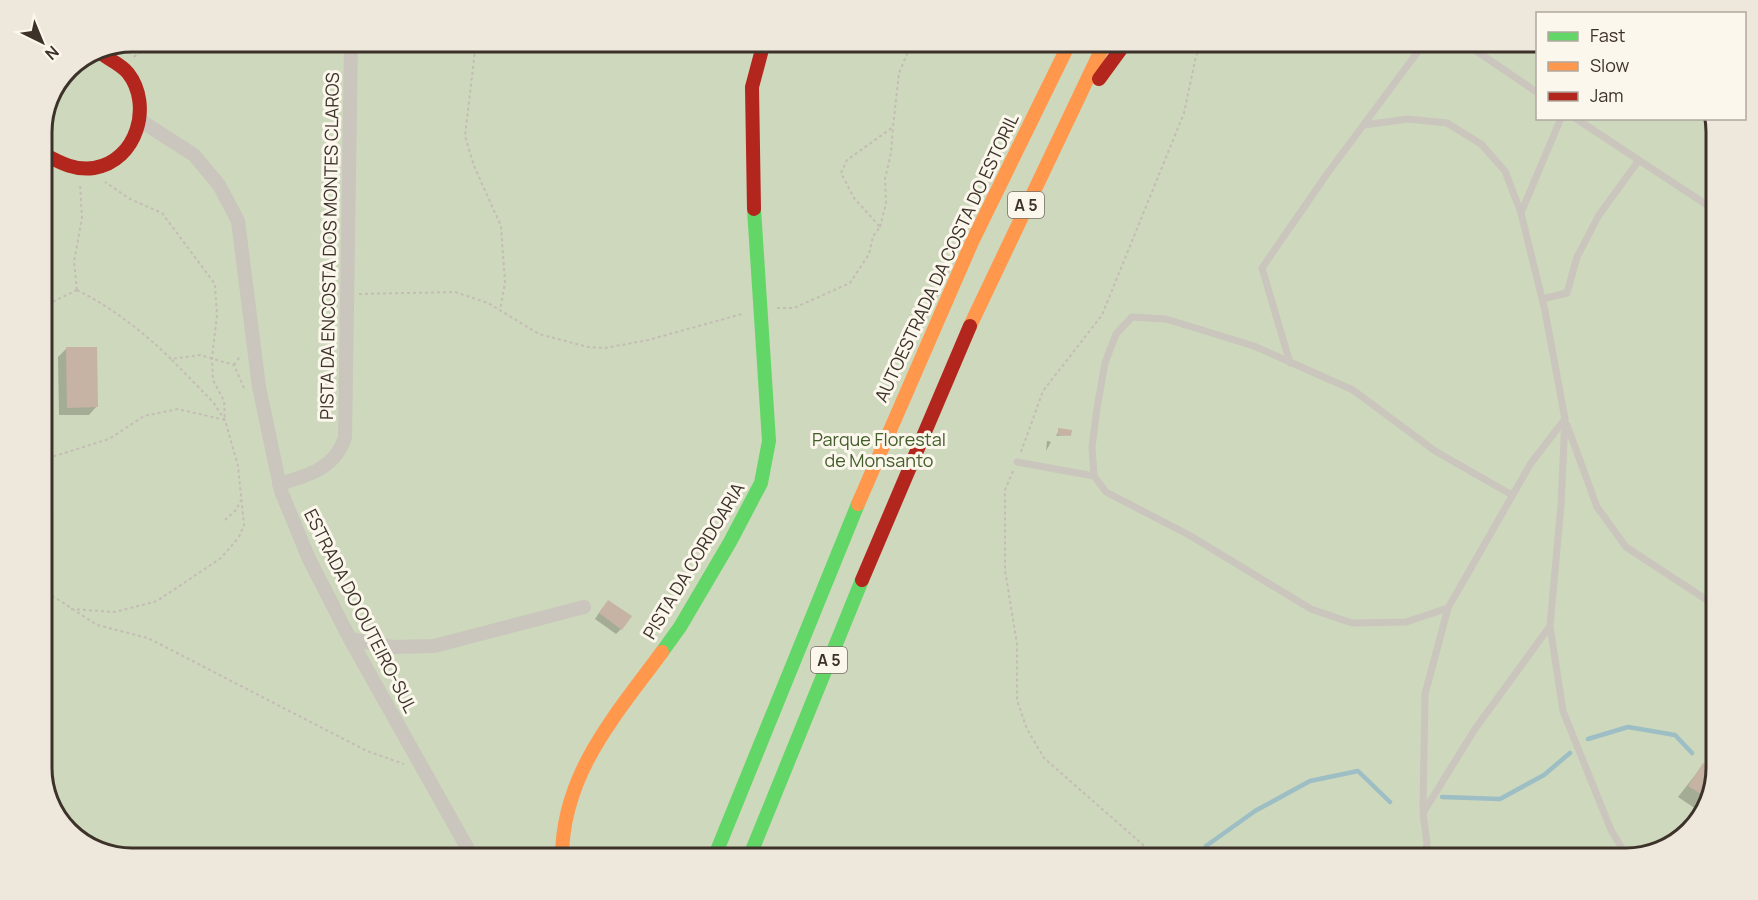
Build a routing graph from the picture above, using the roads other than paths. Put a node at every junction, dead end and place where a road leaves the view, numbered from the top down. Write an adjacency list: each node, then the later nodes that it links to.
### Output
1 (351, 52): 24 (street, PISTA DA ENCOSTA DOS MONTES CLAROS)
2 (762, 52): 33 (main road, PISTA DA CORDOARIA)
3 (1065, 52): 34 (main road, AUTOESTRADA DA COSTA DO ESTORIL / A 5)
4 (1101, 52): 13 (main road, A 5)
5 (1118, 52): 13 (main road)
6 (1418, 52): 14 (lane)
7 (1478, 52): 9 (lane)
8 (107, 57): 12 (main road)
9 (1536, 92)
10 (1560, 120): 18 (lane)
11 (1578, 120): 16 (lane)
12 (141, 121): 15 (main road); 24 (street, ESTRADA DO OUTEIRO-SUL)
13 (1066, 122): 35 (main road, A 5)
14 (1364, 125): 18 (lane); 20 (lane)
15 (53, 160)
16 (1639, 160): 17 (lane); 19 (lane)
17 (1705, 204)
18 (1521, 213): 19 (lane)
19 (1542, 299): 21 (lane)
20 (1290, 363): 23 (lane); 25 (lane)
21 (1565, 419): 25 (lane); 26 (lane); 29 (lane)
22 (1017, 462): 23 (lane)
23 (1094, 476): 28 (lane)
24 (279, 484): 30 (street, ESTRADA DO OUTEIRO-SUL)
25 (1512, 495): 28 (lane)
26 (1706, 599)
27 (584, 607): 30 (street)
28 (1448, 608): 31 (lane)
29 (1550, 626): 31 (lane); 37 (lane)
30 (350, 639): 32 (street, ESTRADA DO OUTEIRO-SUL)
31 (1423, 813): 36 (lane)
32 (467, 848)
33 (562, 848)
34 (718, 848)
35 (753, 848)
36 (1426, 848)
37 (1622, 848)

